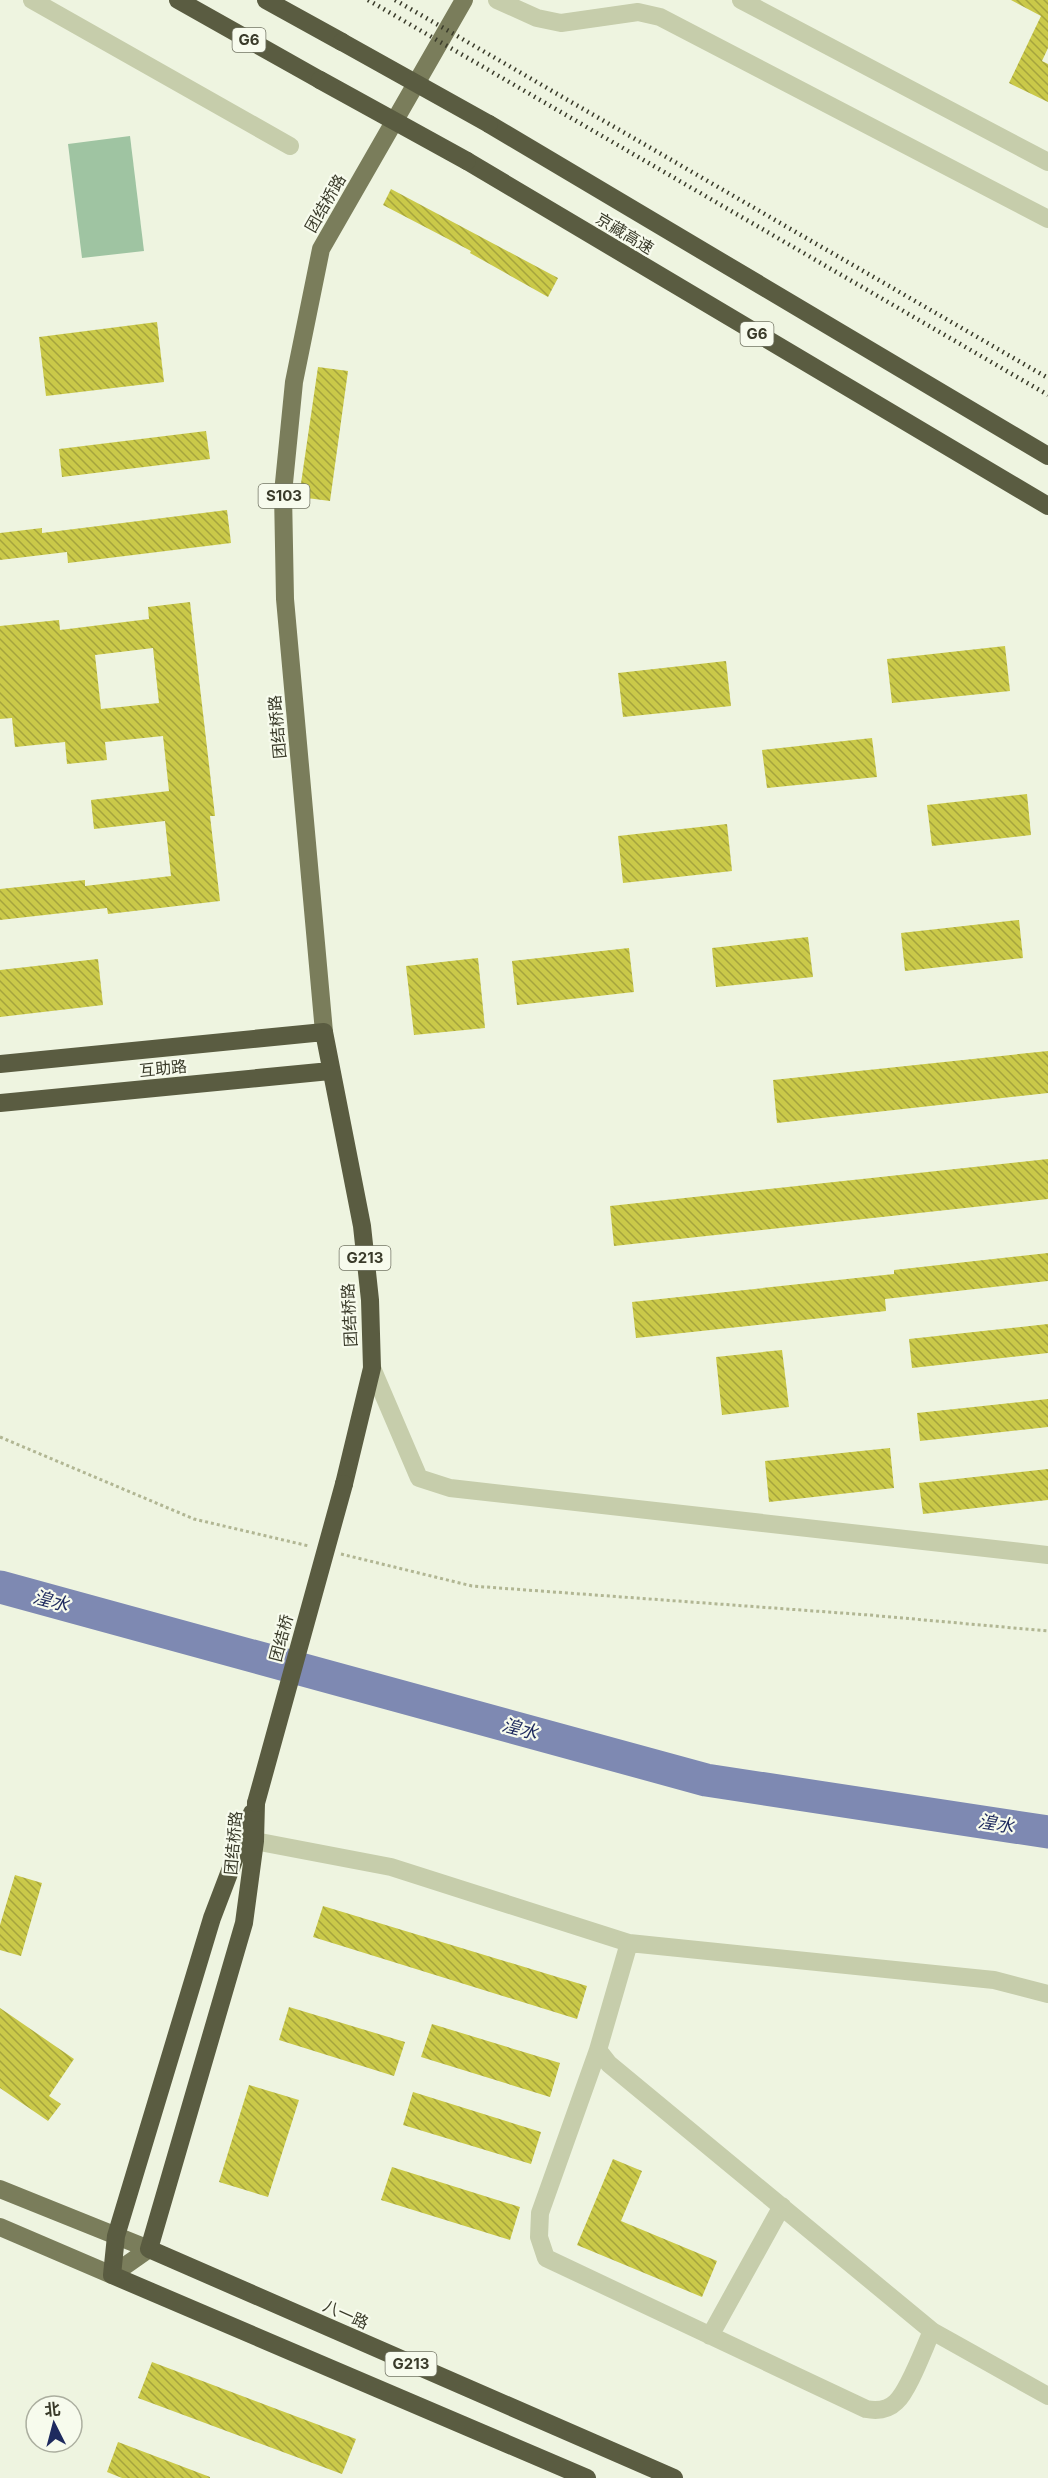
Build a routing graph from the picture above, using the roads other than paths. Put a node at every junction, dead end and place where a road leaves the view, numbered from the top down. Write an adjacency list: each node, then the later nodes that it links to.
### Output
1 (32, 0): 7 (street)
2 (178, 0): 11 (highway, 京藏高速 / G6, bridge)
3 (267, 0): 10 (highway, 京藏高速, bridge)
4 (464, 0): 12 (main road, 团结桥路 / S103)
5 (497, 0): 9 (street)
6 (741, 0): 8 (street)
7 (290, 146)
8 (1048, 162)
9 (1048, 219)
10 (1048, 456)
11 (1048, 506)
12 (324, 1032): 13 (highway, 互助路); 14 (highway, 团结桥路 / G213)
13 (0, 1064)
14 (330, 1071): 15 (highway, 互助路); 16 (highway, 团结桥路 / G213)
15 (0, 1103)
16 (372, 1368): 17 (highway, 团结桥路 / G213); 18 (street)
17 (344, 1484): 19 (highway, 团结桥 / G213, bridge)
18 (1048, 1555)
19 (256, 1803): 20 (highway, 团结桥路 / G213); 27 (highway, 团结桥路 / G213)
20 (255, 1840): 21 (street); 28 (highway, 团结桥路 / G213)
21 (629, 1943): 22 (street); 23 (street)
22 (1048, 1994)
23 (598, 2050): 25 (street); 31 (street)
24 (0, 2189): 27 (main road, 八一路)
25 (782, 2206): 30 (street); 31 (street)
26 (0, 2227): 29 (main road)
27 (116, 2236): 28 (main road, 八一路); 29 (highway, 团结桥路 / G213)
28 (149, 2249): 29 (main road); 33 (highway, 八一路 / G213)
29 (112, 2275): 34 (highway, G213)
30 (933, 2331): 31 (street); 32 (street)
31 (710, 2336)
32 (1048, 2396)
33 (665, 2476)
34 (586, 2478)

